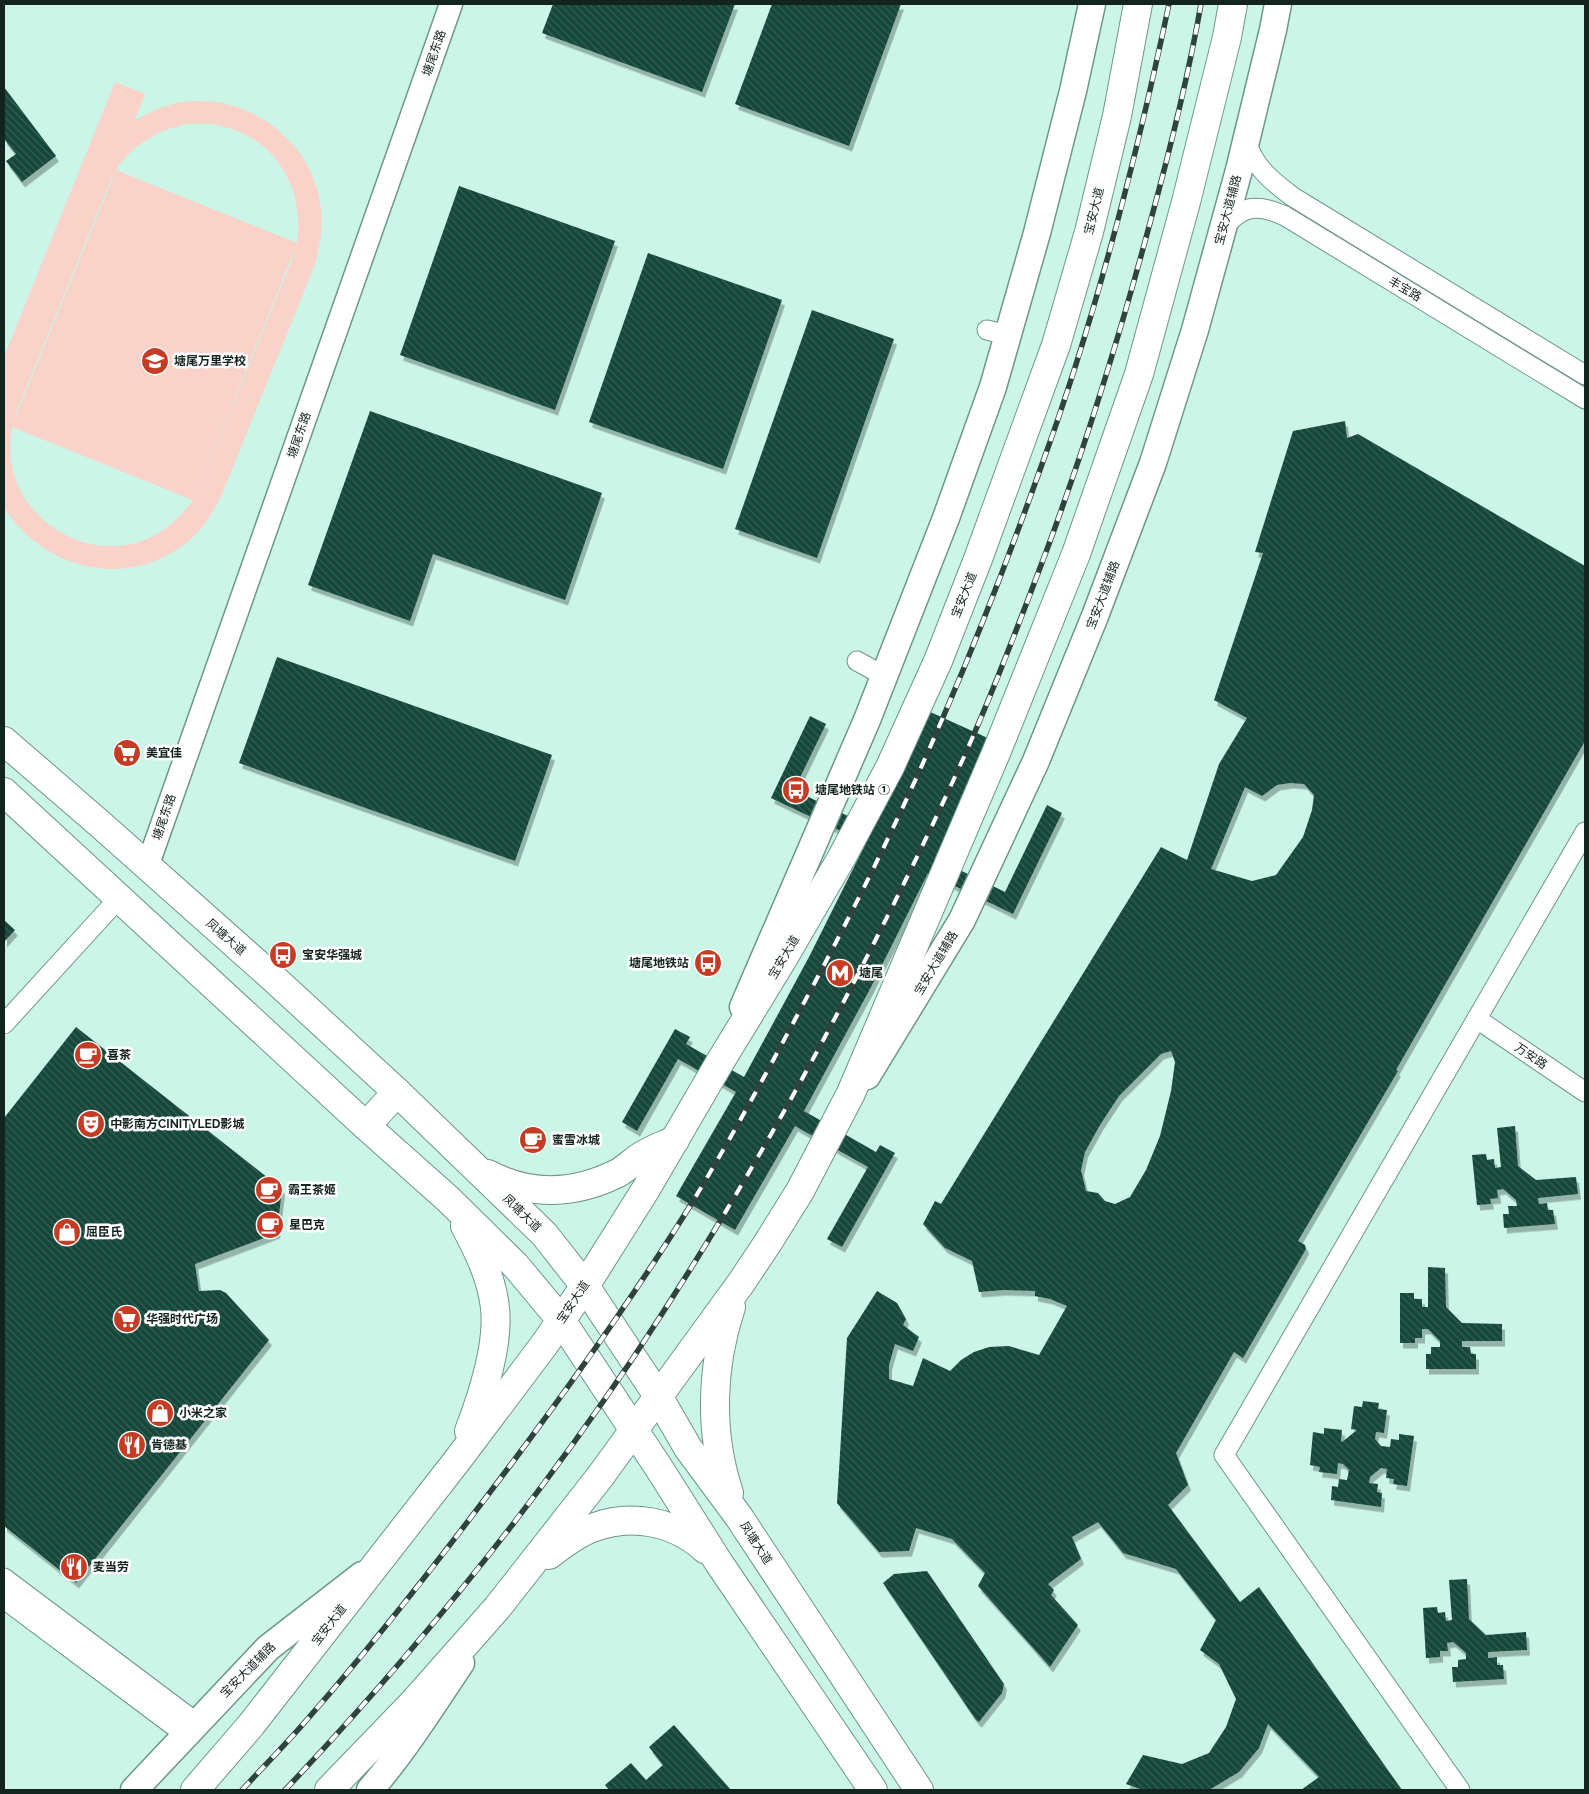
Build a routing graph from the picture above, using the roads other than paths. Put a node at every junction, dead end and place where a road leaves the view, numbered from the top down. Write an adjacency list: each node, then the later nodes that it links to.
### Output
1 (451, 4): 15 (street, 塘尾东路)
2 (1092, 4): 11 (main road)
3 (1138, 4): 19 (main road, 宝安大道)
4 (1233, 4): 24 (main road)
5 (1278, 4): 6 (main road, 宝安大道辅路)
6 (1246, 140): 7 (main road, 宝安大道辅路); 8 (street, 丰宝路)
7 (1223, 229): 9 (street, 丰宝路); 24 (main road, 宝安大道辅路)
8 (1585, 375)
9 (1585, 400)
10 (857, 661): 11 (street)
11 (884, 676): 19 (main road)
12 (4, 741): 15 (main road, 凤塘大道)
13 (4, 792): 16 (main road)
14 (1585, 832): 17 (street)
15 (147, 867): 20 (main road, 凤塘大道)
16 (119, 898): 18 (street); 22 (main road)
17 (1476, 1019): 21 (street, 万安路); 47 (street)
18 (4, 1024)
19 (720, 1062): 23 (main road, 宝安大道)
20 (397, 1092): 22 (main road); 25 (main road, 凤塘大道)
21 (1585, 1092)
22 (366, 1126): 26 (main road)
23 (674, 1140): 25 (main road); 28 (main road, 宝安大道)
24 (825, 1145): 27 (main road)
25 (473, 1166): 28 (main road, 凤塘大道)
26 (448, 1199): 29 (main road); 32 (main road)
27 (741, 1283): 30 (main road); 33 (main road)
28 (585, 1286): 29 (main road, 宝安大道); 30 (main road, 凤塘大道)
29 (561, 1320): 31 (main road); 32 (main road, 宝安大道)
30 (658, 1396): 31 (main road); 33 (main road, 凤塘大道)
31 (634, 1429): 34 (main road); 36 (main road)
32 (456, 1462): 35 (main road, 宝安大道)
33 (739, 1517): 46 (main road, 凤塘大道)
34 (719, 1563): 36 (main road); 45 (main road)
35 (376, 1564): 40 (main road, 宝安大道辅路); 42 (main road, 宝安大道)
36 (526, 1572): 39 (main road)
37 (4, 1578): 40 (street)
38 (4, 1599): 40 (street)
39 (497, 1608): 43 (main road); 44 (main road)
40 (192, 1729): 41 (main road, 宝安大道辅路)
41 (134, 1790)
42 (196, 1790)
43 (329, 1790)
44 (370, 1790)
45 (873, 1790)
46 (919, 1790)
47 (1460, 1790)

